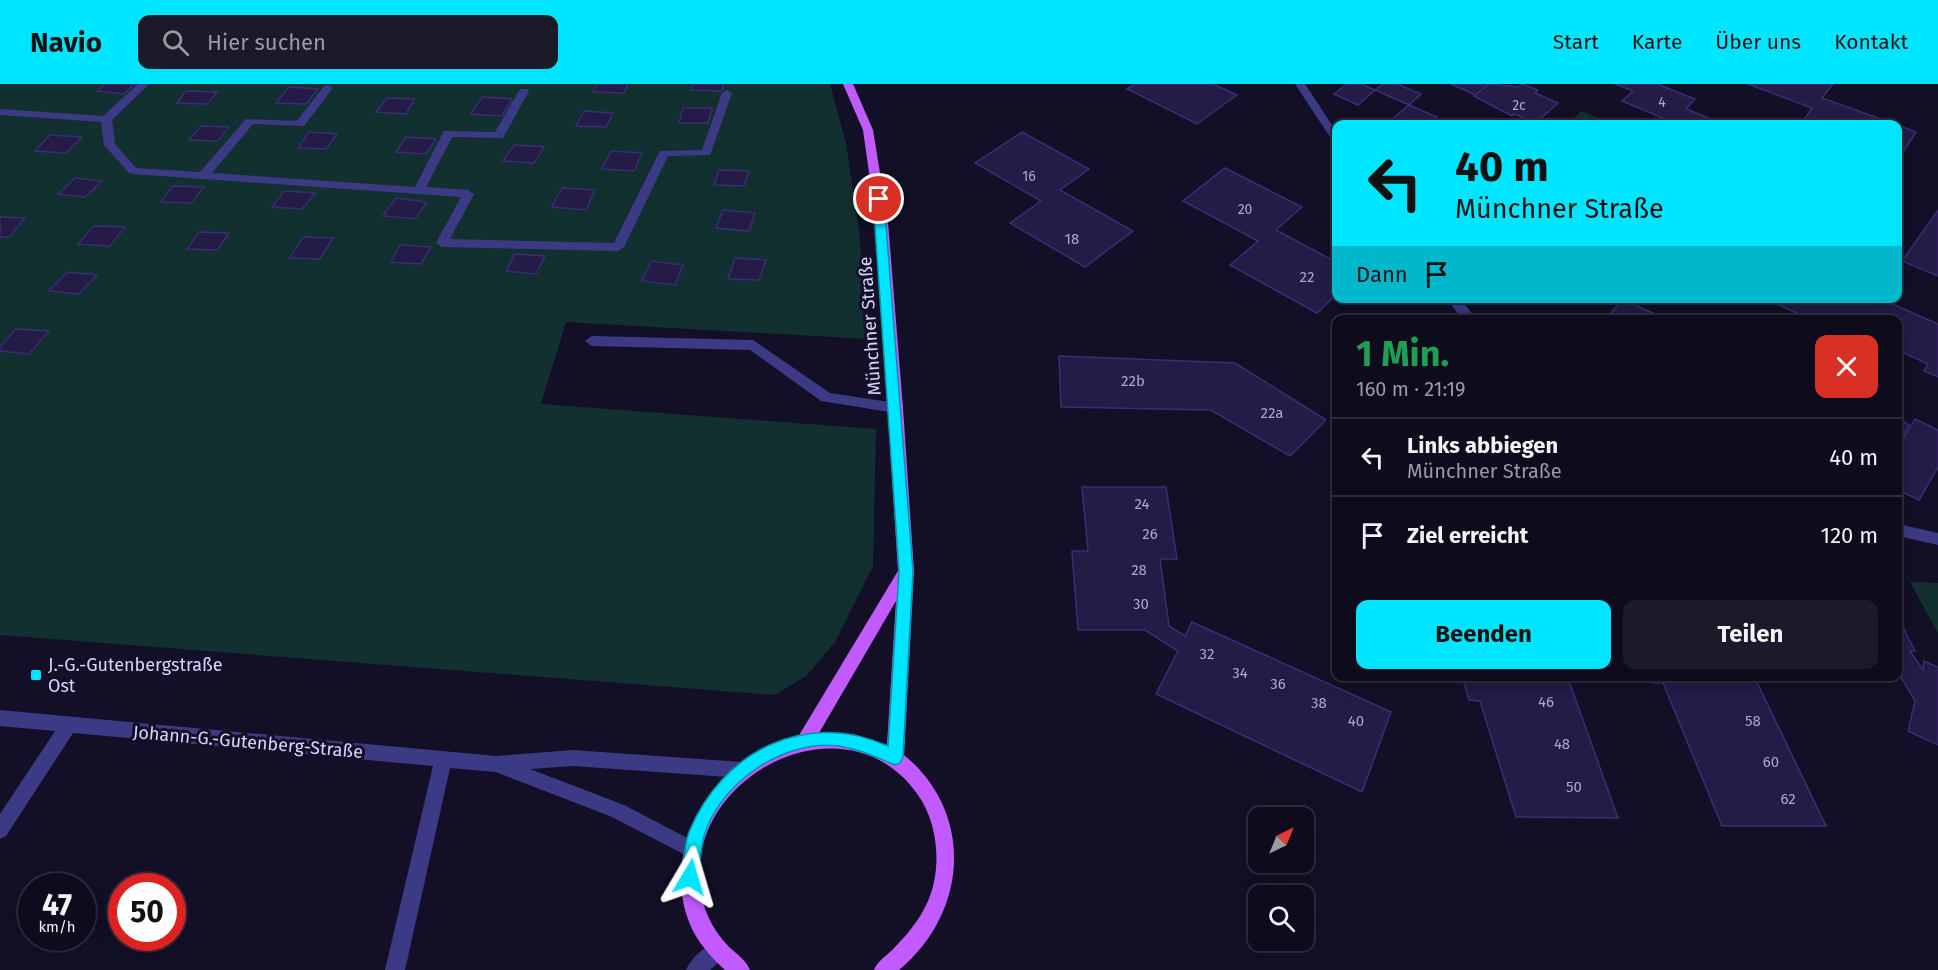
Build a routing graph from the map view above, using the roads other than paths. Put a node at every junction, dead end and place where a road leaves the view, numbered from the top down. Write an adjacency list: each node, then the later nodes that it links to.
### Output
1 (144, 84): 8 (street)
2 (848, 84): 15 (main road, Münchner Straße)
3 (1300, 84): 9 (street)
4 (328, 88): 10 (street)
5 (524, 91): 11 (street)
6 (727, 93): 11 (street)
7 (0, 112): 8 (street)
8 (106, 119): 10 (street)
9 (1332, 132)
10 (203, 176): 11 (street)
11 (419, 190)
12 (1456, 303): 13 (street)
13 (1467, 315)
14 (592, 341): 15 (street)
15 (896, 408): 18 (main road, Münchner Straße)
16 (1902, 531): 17 (street)
17 (1938, 539)
18 (906, 571): 21 (main road); 22 (main road, Münchner Straße)
19 (0, 718): 20 (street, Johann-G.-Gutenberg-Straße)
20 (68, 725): 23 (street, Johann-G.-Gutenberg-Straße); 26 (street)
21 (805, 740): 22 (main road); 25 (main road)
22 (895, 757): 29 (main road)
23 (444, 759): 24 (street, Johann-G.-Gutenberg-Straße); 30 (street)
24 (496, 764): 25 (street, Johann-G.-Gutenberg-Straße); 27 (street, Johann-G.-Gutenberg-Straße)
25 (742, 770): 27 (main road)
26 (0, 830)
27 (693, 850): 28 (main road)
28 (718, 950): 31 (street); 32 (main road)
29 (892, 967)
30 (395, 970)
31 (696, 970)
32 (740, 970)

